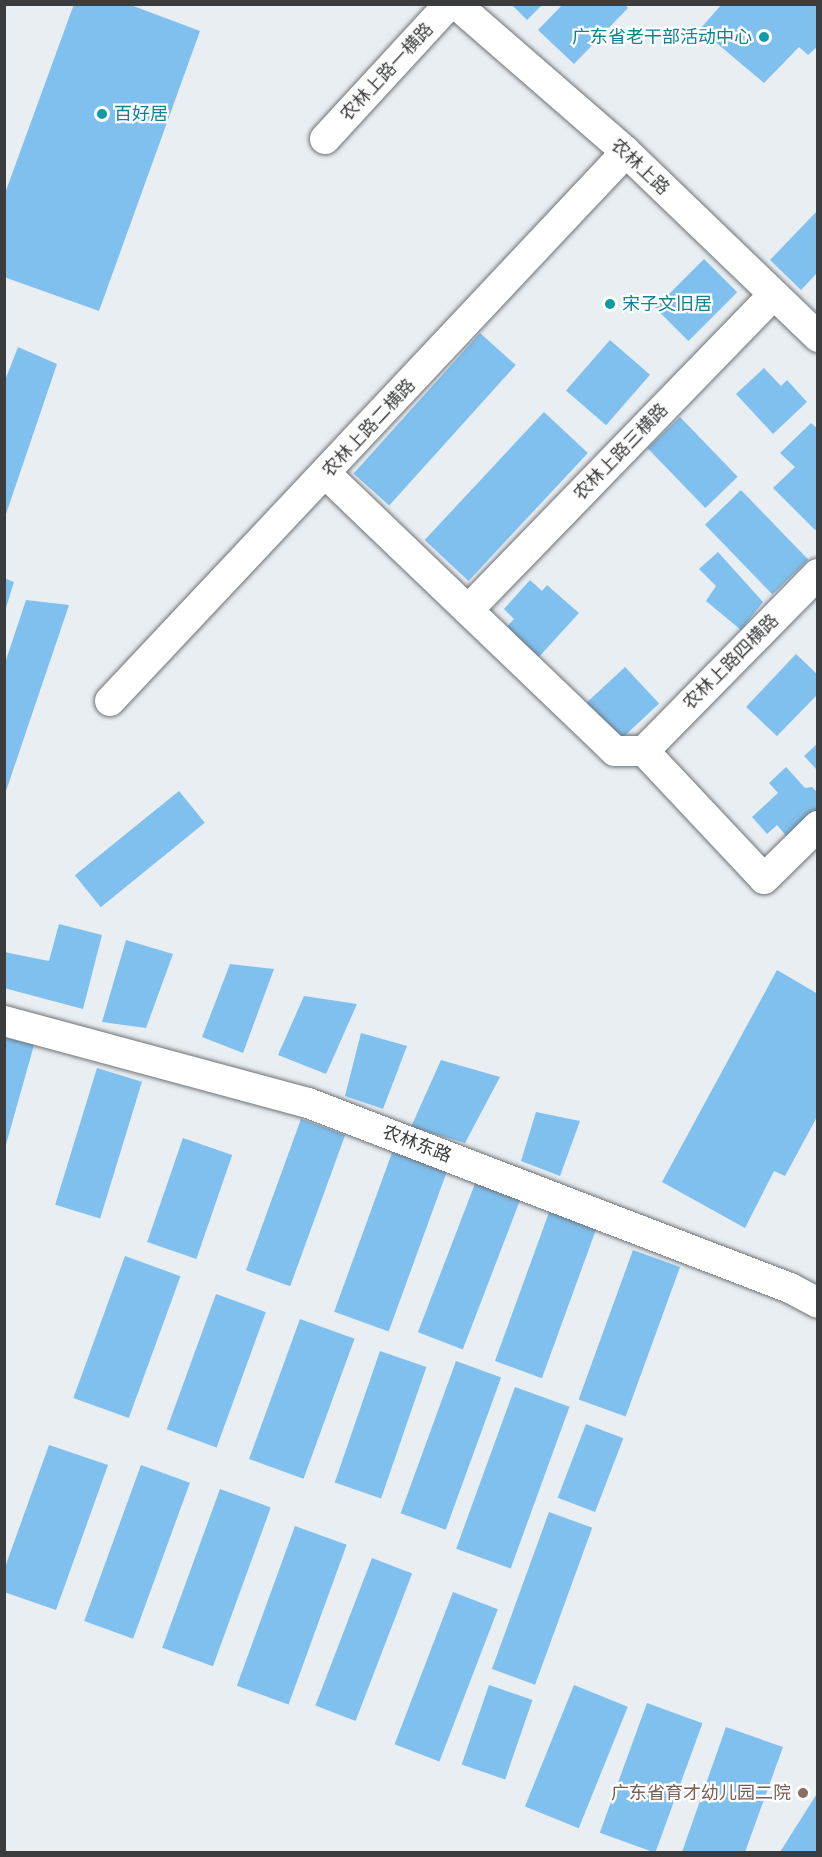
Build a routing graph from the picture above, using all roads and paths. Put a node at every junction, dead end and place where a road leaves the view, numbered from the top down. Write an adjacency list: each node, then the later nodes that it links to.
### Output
1 (450, 4): 3 (street, 农林上路一横路)
2 (456, 4): 4 (street, 农林上路)
3 (326, 139)
4 (626, 152): 5 (street, 农林上路); 7 (street, 农林上路二横路)
5 (773, 295): 6 (street, 农林上路); 9 (street, 农林上路三横路)
6 (818, 337)
7 (326, 474): 9 (street); 10 (street, 农林上路二横路)
8 (818, 574): 11 (street, 农林上路四横路)
9 (468, 610): 11 (street)
10 (110, 701)
11 (644, 751): 12 (street)
12 (818, 826)
13 (4, 1021): 14 (street, 农林东路)
14 (818, 1303)

